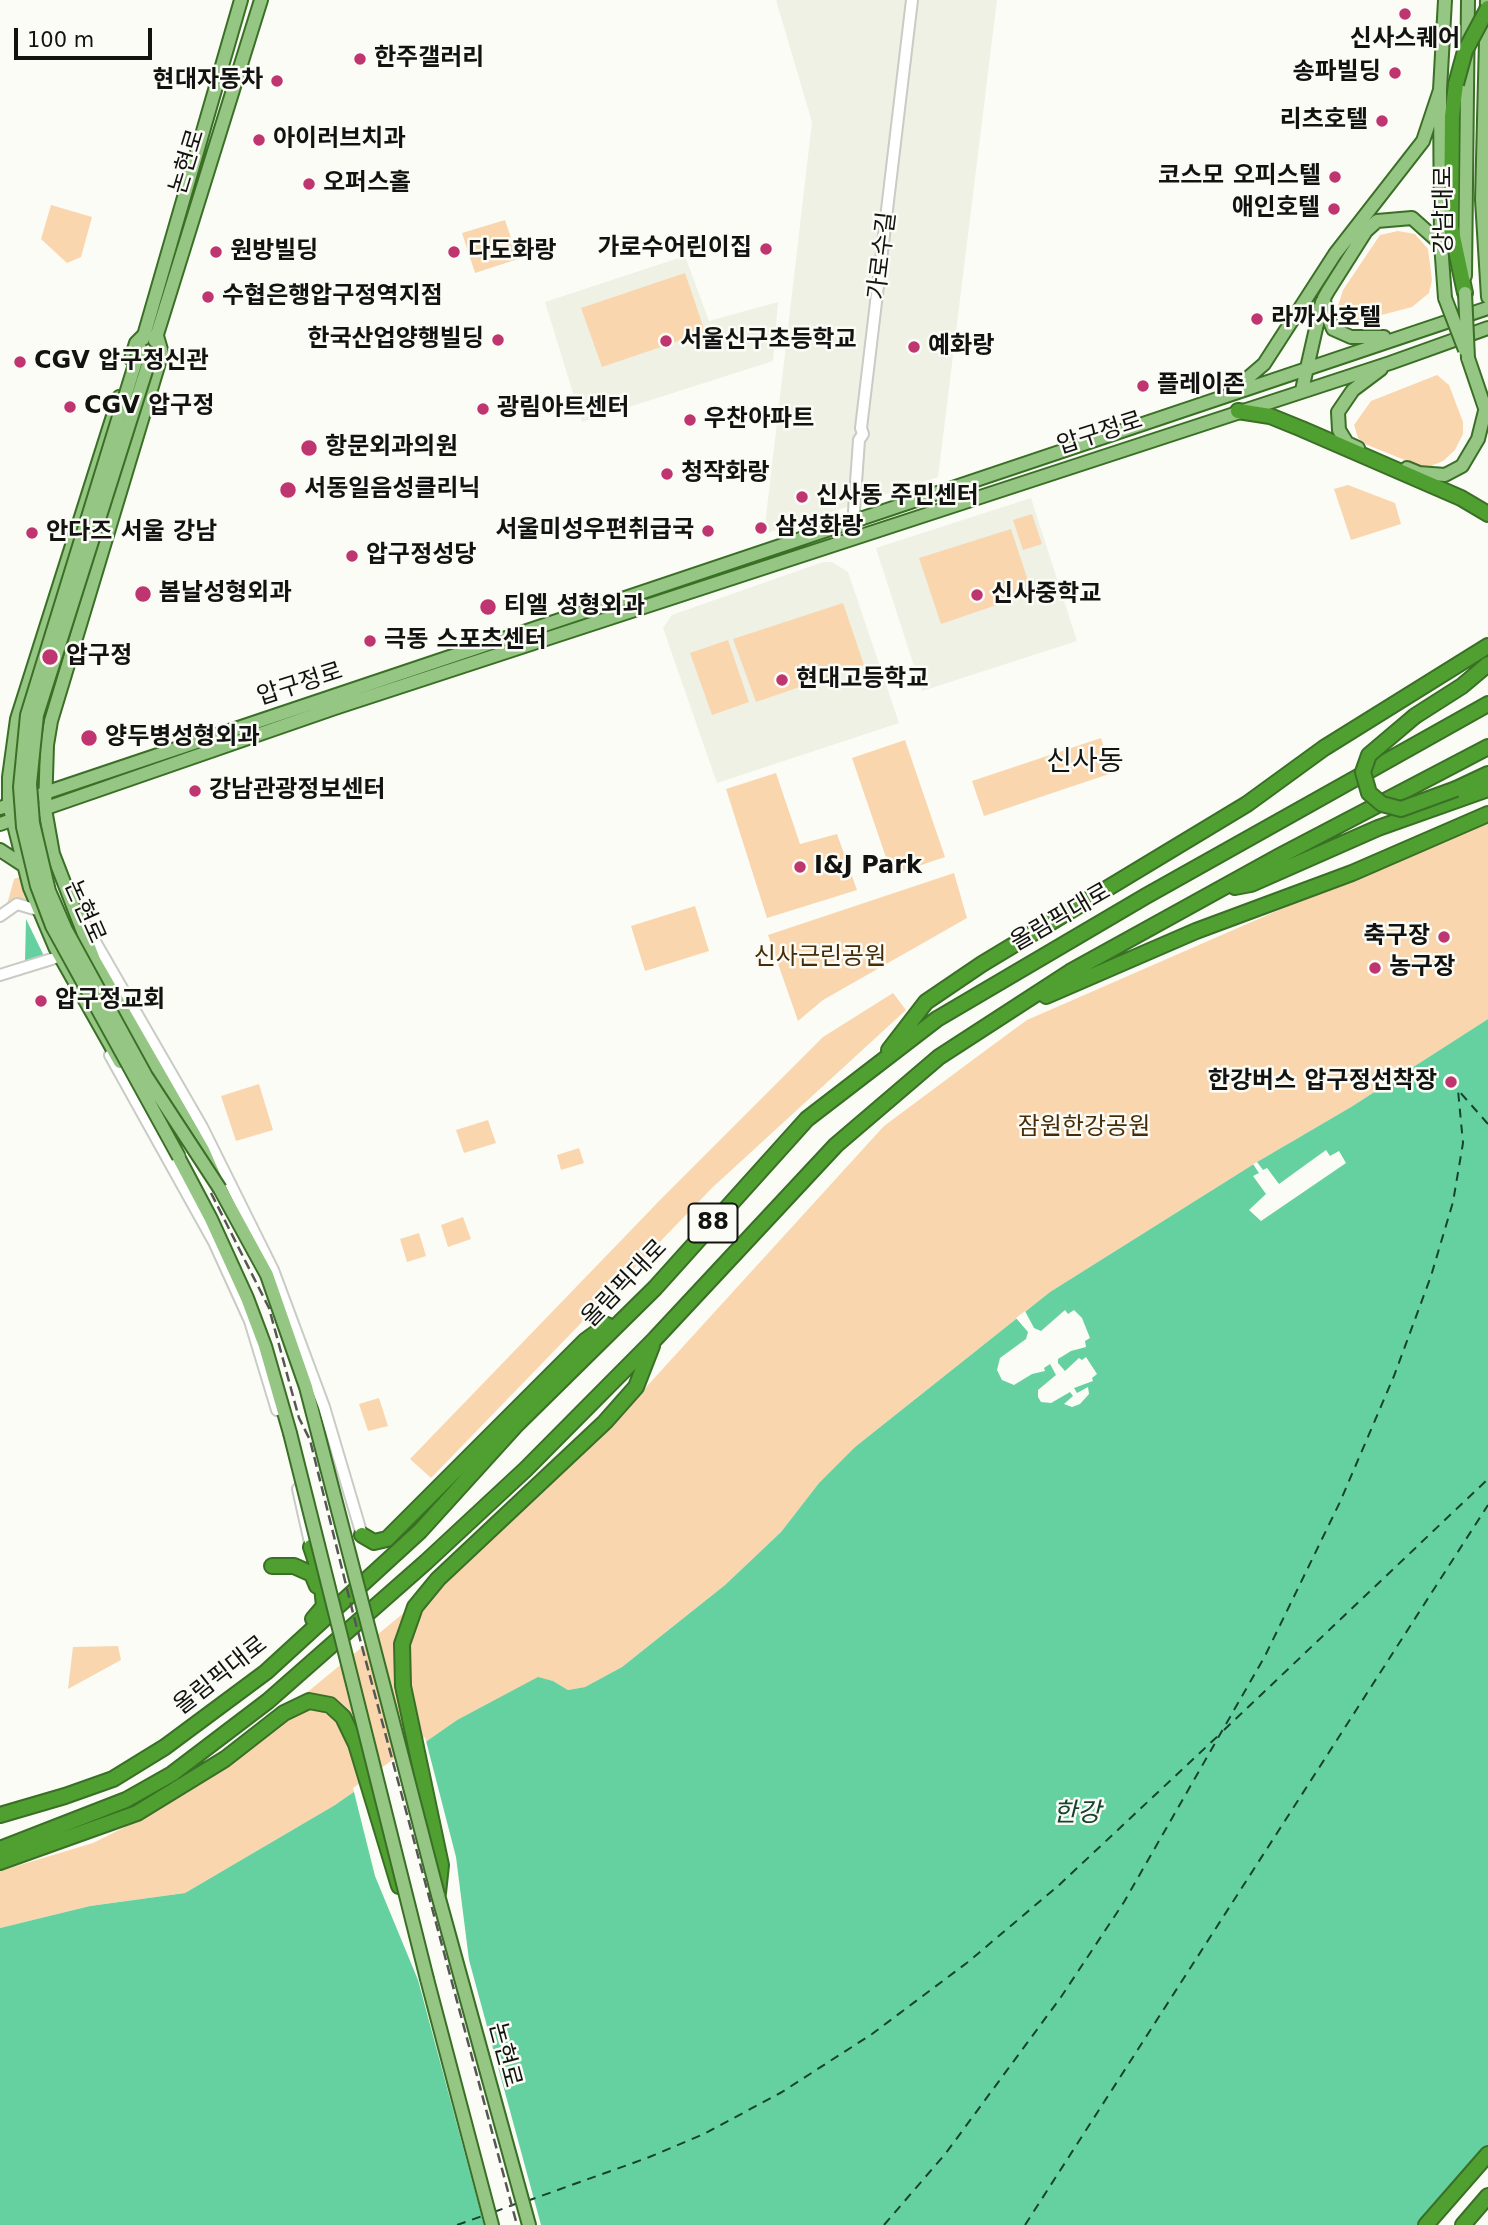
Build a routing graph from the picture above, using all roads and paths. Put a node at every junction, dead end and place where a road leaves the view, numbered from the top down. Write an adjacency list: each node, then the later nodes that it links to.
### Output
1 (241, 0): 16 (main road, 논현로)
2 (261, 0): 16 (main road, 논현로)
3 (912, 0): 28 (street, 가로수길)
4 (1445, 0): 8 (main road)
5 (1468, 0): 11 (main road, 강남대로)
6 (1487, 0): 7 (main road, 강남대로)
7 (1488, 16): 10 (main road, 강남대로); 11 (highway, bridge)
8 (1440, 90): 9 (main road); 22 (main road)
9 (1441, 244): 12 (main road); 18 (main road, bridge)
10 (1487, 291)
11 (1465, 293): 18 (main road, 강남대로, bridge)
12 (1324, 298): 15 (main road); 20 (main road)
13 (1482, 309): 15 (main road, 압구정로)
14 (1485, 329): 19 (main road, 압구정로)
15 (1409, 333): 20 (main road, 압구정로)
16 (151, 335): 17 (main road, 논현로); 33 (main road, 논현로); 34 (main road, 논현로)
17 (146, 352): 56 (main road, 논현로, bridge); 57 (main road, 논현로, bridge)
18 (1468, 358): 24 (main road, 강남대로)
19 (1390, 363): 21 (main road, 압구정로); 24 (main road)
20 (1307, 369): 21 (main road); 22 (main road, 압구정로)
21 (1302, 390): 23 (main road, 압구정로)
22 (1228, 394): 25 (main road, 압구정로)
23 (1238, 411): 26 (main road, 압구정로); 27 (highway)
24 (1487, 414)
25 (1031, 462): 26 (main road); 28 (main road, 압구정로)
26 (1036, 478): 29 (main road, 압구정로)
27 (1488, 514)
28 (853, 515): 29 (main road); 41 (main road, 압구정로)
29 (851, 537): 30 (main road); 43 (main road, 압구정로)
30 (853, 551)
31 (1488, 646): 55 (highway)
32 (1488, 664): 39 (highway, bridge)
33 (27, 687): 34 (main road); 36 (main road, 논현로)
34 (60, 693): 37 (main road, 논현로)
35 (1488, 704): 55 (highway, 올림픽대로 / 88)
36 (19, 712): 37 (main road); 42 (main road, 논현로)
37 (51, 721): 41 (main road, 논현로)
38 (1488, 747): 48 (highway, 올림픽대로 / 88)
39 (1488, 774)
40 (1488, 789): 48 (highway)
41 (43, 794): 42 (main road, 압구정로); 43 (main road, 논현로)
42 (4, 807): 45 (main road, 논현로)
43 (45, 809): 45 (main road, 압구정로); 49 (main road, 논현로)
44 (1488, 814): 54 (highway)
45 (5, 823): 47 (main road, 논현로)
46 (0, 850): 47 (main road)
47 (23, 866): 50 (main road, 논현로)
48 (1223, 889): 54 (highway, 올림픽대로 / 88)
49 (74, 906): 57 (main road, 논현로, bridge); 60 (street)
50 (41, 911): 51 (street); 52 (main road, 논현로)
51 (0, 916)
52 (55, 952): 53 (street); 56 (main road, 논현로, bridge); 61 (street)
53 (0, 975)
54 (1014, 1011): 59 (highway, 올림픽대로 / 88)
55 (875, 1067): 58 (highway, 올림픽대로 / 88)
56 (179, 1157): 69 (main road, 논현로, bridge)
57 (220, 1189): 68 (main road, 논현로, bridge)
58 (655, 1288): 60 (highway); 64 (highway, 올림픽대로 / 88)
59 (655, 1339): 66 (highway, 올림픽대로 / 88); 68 (highway)
60 (362, 1535)
61 (311, 1546): 63 (highway)
62 (272, 1566): 63 (highway)
63 (324, 1606): 64 (highway)
64 (266, 1672): 65 (highway, 올림픽대로 / 88)
65 (0, 1815)
66 (0, 1849)
67 (0, 1862): 69 (highway, bridge)
68 (438, 1895): 73 (main road, 논현로)
69 (409, 1903): 72 (main road, 논현로, bridge)
70 (1488, 2154): 74 (highway)
71 (1488, 2196): 75 (highway)
72 (492, 2225)
73 (529, 2225)
74 (1426, 2225)
75 (1463, 2225)

